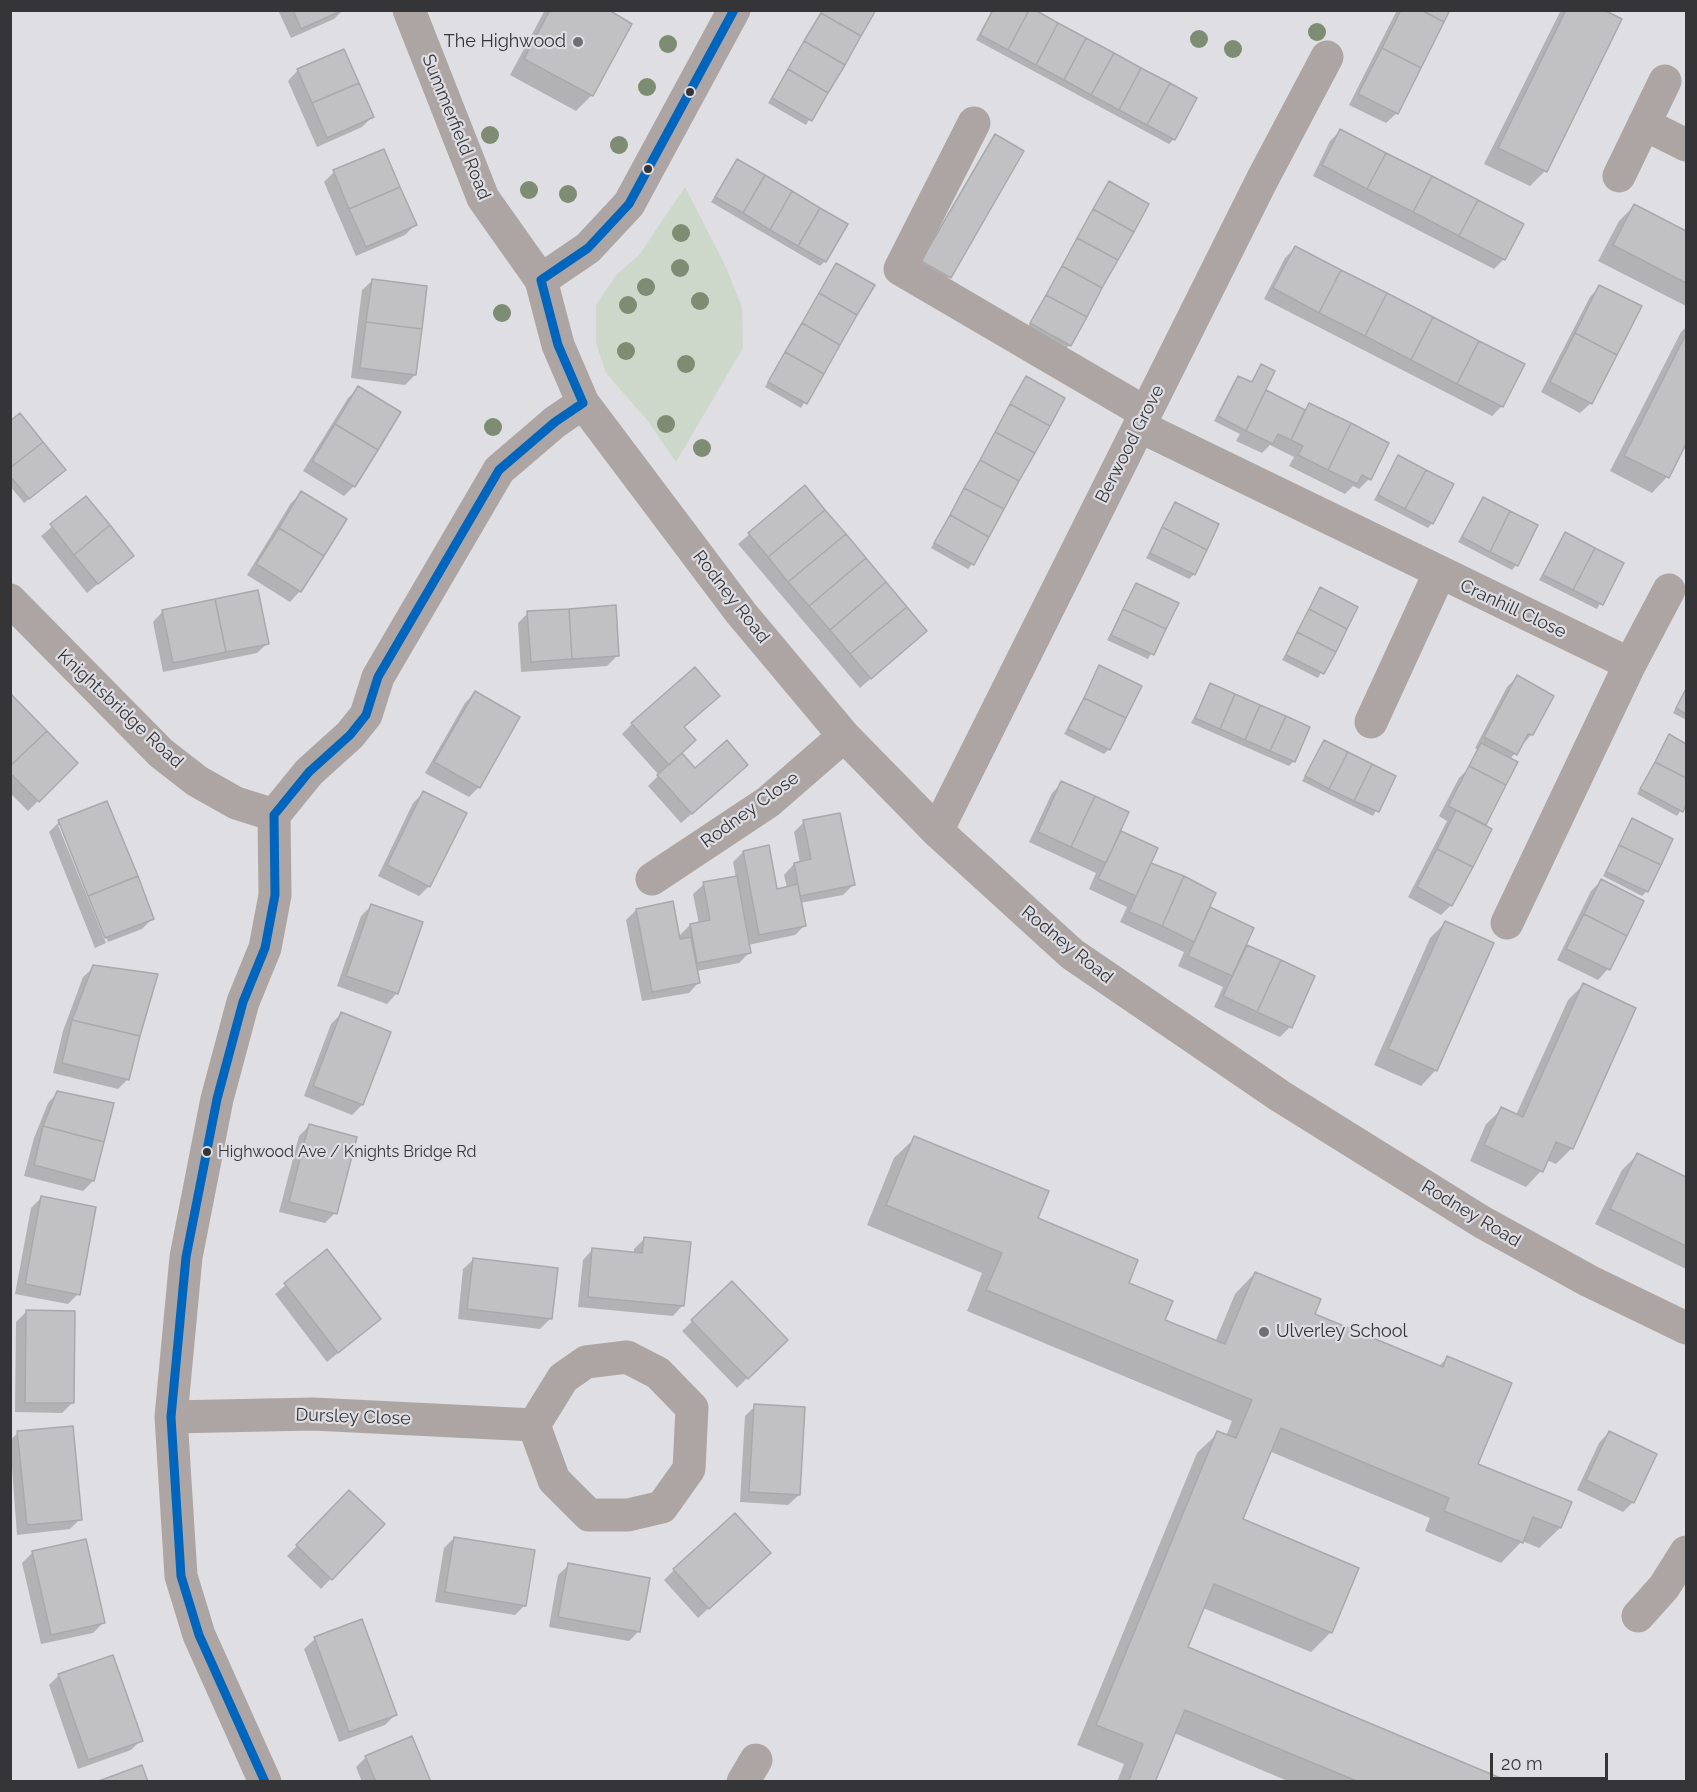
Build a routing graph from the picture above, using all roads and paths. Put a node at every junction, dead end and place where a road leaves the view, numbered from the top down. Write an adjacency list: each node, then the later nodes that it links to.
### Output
1 (409, 10): 9 (street, Summerfield Road)
2 (734, 10): 9 (street)
3 (1327, 57): 11 (street, Berwood Grove)
4 (1665, 81): 6 (street)
5 (974, 123): 11 (street, Cranhill Close)
6 (1644, 124): 7 (street); 8 (street)
7 (1686, 145)
8 (1619, 176)
9 (541, 280): 10 (street, Summerfield Road)
10 (583, 403): 17 (street, Rodney Road); 18 (street)
11 (1142, 420): 12 (street, Cranhill Close); 19 (street, Berwood Grove)
12 (1440, 574): 15 (street, Cranhill Close); 16 (street)
13 (1669, 590): 15 (street)
14 (10, 600): 18 (street, Knightsbridge Road)
15 (1630, 664): 21 (street)
16 (1371, 722)
17 (844, 736): 19 (street, Rodney Road); 20 (street, Rodney Close)
18 (274, 815): 23 (street)
19 (937, 831): 22 (street, Rodney Road)
20 (652, 879)
21 (1507, 923)
22 (1686, 1328)
23 (171, 1418): 24 (street, Dursley Close); 27 (street)
24 (534, 1425): 24 (street)
25 (1686, 1552): 26 (street)
26 (1638, 1616)
27 (265, 1782)

